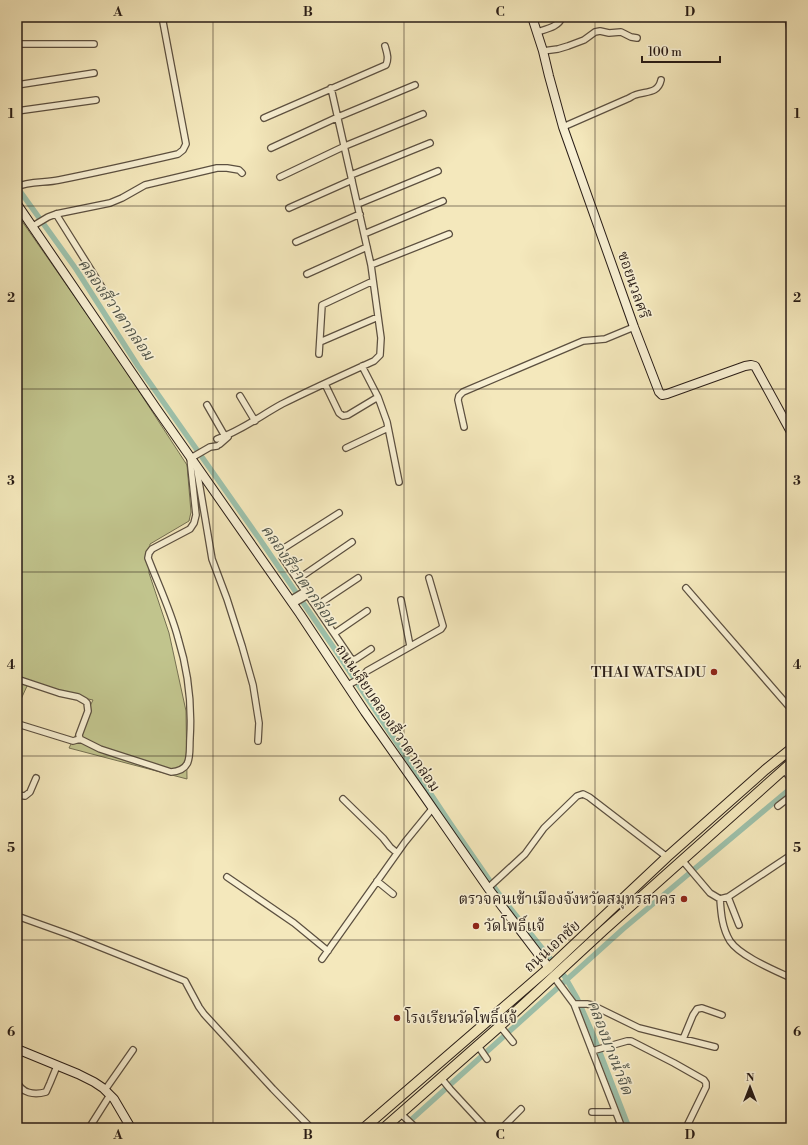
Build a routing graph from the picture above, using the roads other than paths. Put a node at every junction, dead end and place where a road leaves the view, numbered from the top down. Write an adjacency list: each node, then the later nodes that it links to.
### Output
1 (532, 17): 5 (street, ซอยนวลศรี)
2 (562, 17): 5 (street)
3 (788, 17): 6 (street)
4 (163, 22): 30 (street)
5 (537, 32): 11 (street, ซอยนวลศรี)
6 (791, 37)
7 (637, 38): 11 (street)
8 (17, 44): 9 (street)
9 (94, 44)
10 (385, 46): 16 (street)
11 (543, 51): 22 (street, ซอยนวลศรี)
12 (94, 73): 14 (street)
13 (661, 80): 22 (street)
14 (17, 84)
15 (415, 85): 20 (street)
16 (331, 88): 20 (street); 21 (street)
17 (96, 100): 18 (street)
18 (17, 110)
19 (423, 114): 24 (street)
20 (338, 117): 24 (street); 25 (street)
21 (264, 118)
22 (563, 127): 47 (street, ซอยนวลศรี)
23 (430, 143): 29 (street)
24 (345, 146): 28 (street); 29 (street)
25 (271, 148)
26 (438, 171): 33 (street)
27 (242, 173): 35 (street)
28 (280, 177)
29 (352, 177): 33 (street); 34 (street)
30 (19, 186)
31 (443, 200): 38 (street)
32 (17, 204): 37 (street, ถนนเลียบคลองสี่วาตากล่อม)
33 (358, 204): 36 (street)
34 (289, 208)
35 (56, 214): 37 (street); 45 (street)
36 (360, 214): 38 (street); 40 (street)
37 (36, 224): 61 (street, ถนนเลียบคลองสี่วาตากล่อม)
38 (364, 234): 41 (street)
39 (449, 234): 42 (street)
40 (296, 242)
41 (367, 247): 42 (street); 43 (street)
42 (371, 265): 44 (street)
43 (308, 274)
44 (373, 282): 46 (street); 48 (street)
45 (103, 289)
46 (378, 317): 48 (street); 50 (street)
47 (634, 326): 56 (street); 58 (street, ซอยนวลศรี)
48 (320, 342): 49 (street)
49 (319, 354)
50 (362, 366): 51 (street); 53 (street)
51 (325, 384): 53 (street); 55 (street)
52 (240, 396): 55 (street)
53 (378, 398): 57 (street)
54 (207, 405): 59 (street)
55 (255, 421): 59 (street)
56 (464, 427)
57 (388, 428): 60 (street); 63 (street)
58 (791, 432)
59 (227, 436): 61 (street)
60 (346, 448)
61 (190, 457): 62 (street, ถนนเลียบคลองสี่วาตากล่อม); 82 (street)
62 (196, 465): 72 (street, ถนนเลียบคลองสี่วาตากล่อม); 83 (street)
63 (399, 482)
64 (339, 513): 68 (street)
65 (352, 542): 68 (street)
66 (358, 578): 73 (street)
67 (429, 578): 76 (street)
68 (298, 579): 70 (street)
69 (686, 588): 80 (street)
70 (304, 595): 72 (street); 73 (street)
71 (401, 600): 76 (street)
72 (294, 601): 79 (street, ถนนเลียบคลองสี่วาตากล่อม)
73 (316, 606): 75 (street)
74 (367, 611): 75 (street)
75 (335, 633): 77 (street)
76 (410, 646): 79 (street)
77 (371, 649)
78 (17, 679): 82 (street)
79 (351, 684): 95 (street, ถนนเลียบคลองสี่วาตากล่อม)
80 (791, 709)
81 (18, 724): 82 (street)
82 (80, 739)
83 (258, 741)
84 (791, 749): 89 (main road, ถนนเอกชัย)
85 (791, 763): 86 (main road, ถนนเอกชัย)
86 (784, 770): 88 (street); 90 (main road, ถนนเอกชัย)
87 (36, 778): 91 (street)
88 (791, 779)
89 (755, 780): 90 (main road); 98 (main road, ถนนเอกชัย)
90 (762, 789): 99 (main road, ถนนเอกชัย)
91 (17, 795)
92 (791, 796): 94 (street)
93 (342, 798): 96 (street)
94 (778, 806)
95 (432, 809): 96 (street); 102 (street, ถนนเลียบคลองสี่วาตากล่อม)
96 (397, 853): 101 (street)
97 (791, 855): 104 (street)
98 (667, 857): 102 (street); 109 (main road, ถนนเอกชัย)
99 (684, 862): 105 (street); 109 (main road, ถนนเอกชัย)
100 (227, 877): 108 (street)
101 (377, 882): 103 (street); 108 (street)
102 (489, 887): 111 (street, ถนนเลียบคลองสี่วาตากล่อม)
103 (393, 894)
104 (728, 897): 105 (street); 107 (street)
105 (720, 899): 112 (street)
106 (17, 916): 133 (street)
107 (739, 925)
108 (328, 951): 110 (street)
109 (567, 958): 111 (main road, ถนนเอกชัย)
110 (322, 960)
111 (554, 973): 113 (street); 115 (main road, ถนนเอกชัย); 134 (main road, ถนนเอกชัย)
112 (791, 978)
113 (576, 1004): 116 (street); 121 (street)
114 (722, 1015): 116 (street)
115 (502, 1029): 117 (street); 124 (main road, ถนนเอกชัย)
116 (683, 1039): 118 (street)
117 (511, 1040)
118 (715, 1047)
119 (17, 1049): 122 (street)
120 (133, 1050): 125 (street)
121 (593, 1051): 128 (street); 139 (street)
122 (57, 1066): 123 (street); 125 (street)
123 (17, 1081)
124 (445, 1084): 129 (main road, ถนนเอกชัย); 136 (street)
125 (108, 1093): 130 (street); 132 (street)
126 (521, 1109): 137 (street)
127 (592, 1112): 128 (street)
128 (615, 1112): 138 (street)
129 (402, 1116): 131 (street); 135 (main road, ถนนเอกชัย)
130 (91, 1125)
131 (413, 1126)
132 (131, 1128)
133 (311, 1128)
134 (364, 1128)
135 (384, 1128)
136 (486, 1128)
137 (502, 1128)
138 (620, 1128)
139 (686, 1128)

